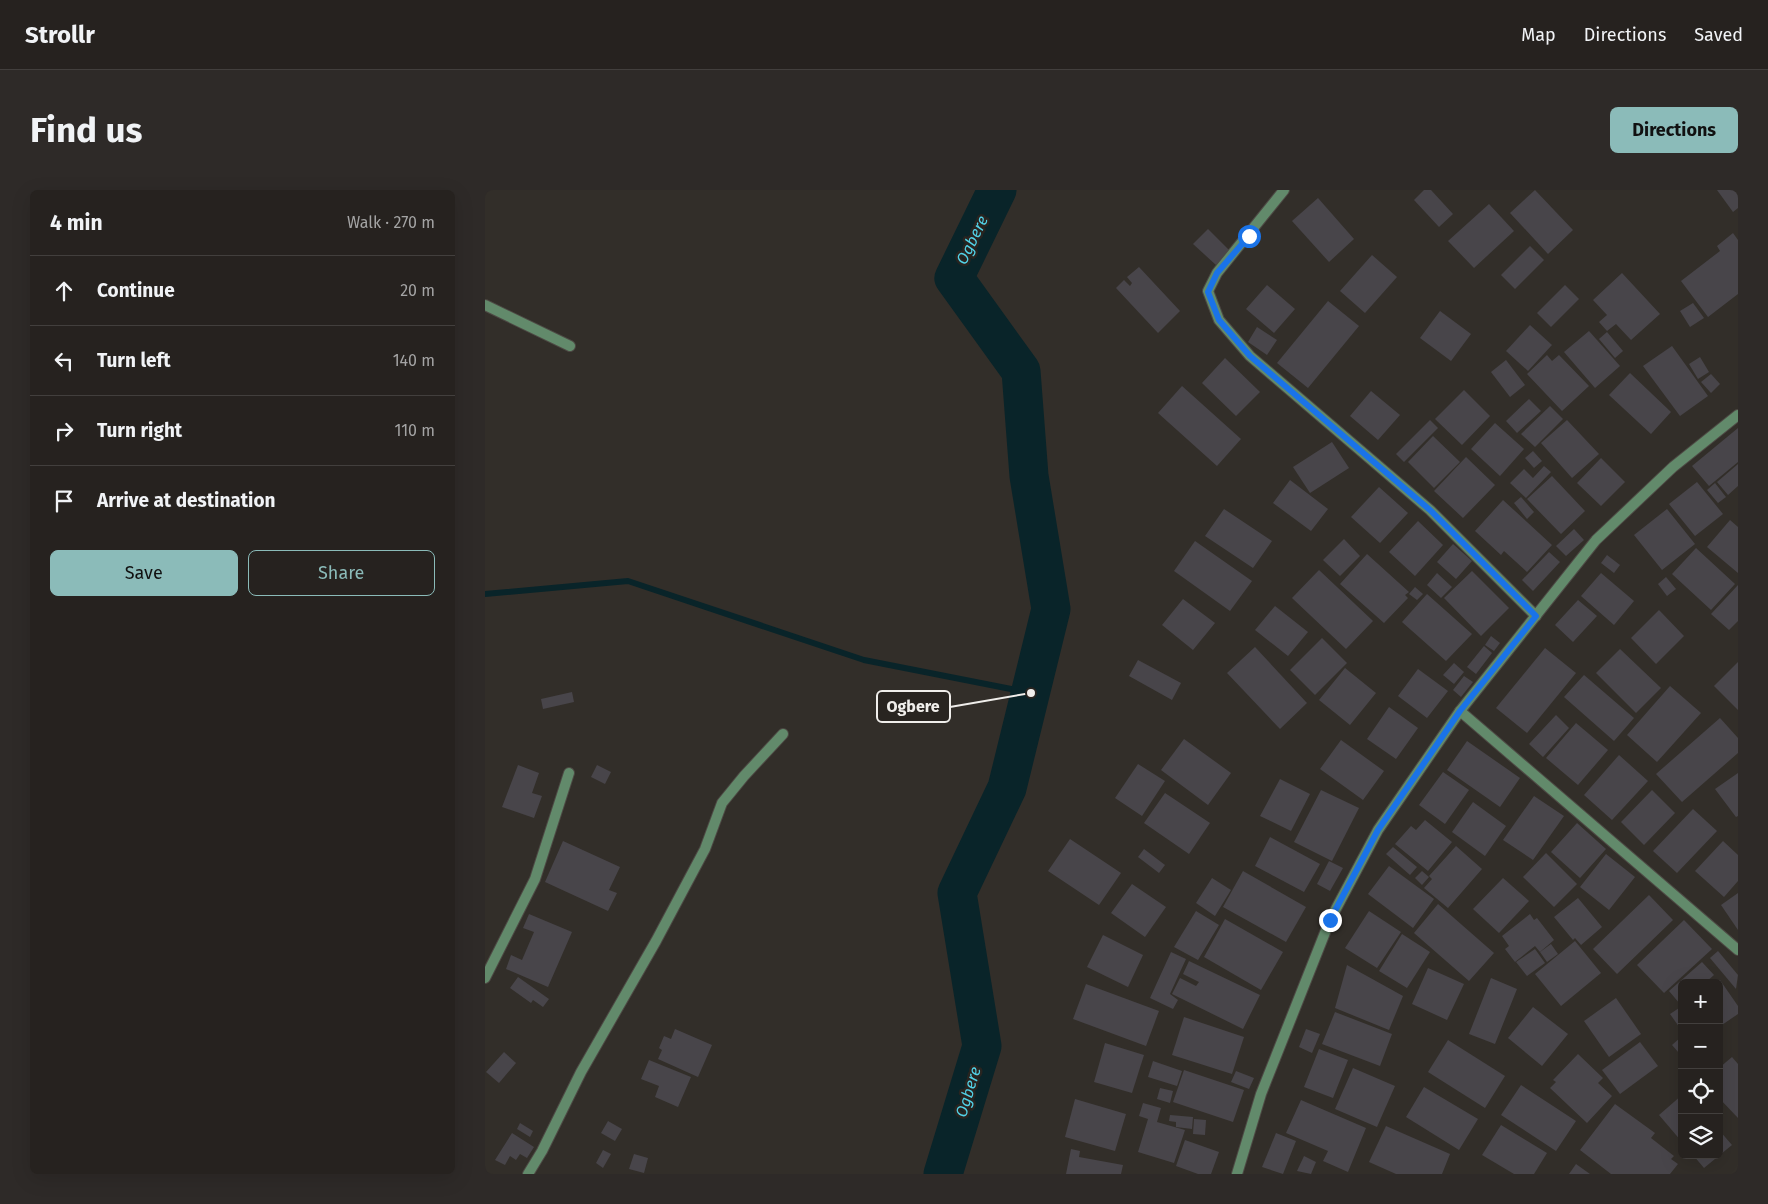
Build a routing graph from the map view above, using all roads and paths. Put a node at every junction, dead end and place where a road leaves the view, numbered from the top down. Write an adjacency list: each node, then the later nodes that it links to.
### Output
1 (1284, 190): 5 (street)
2 (485, 305): 3 (street)
3 (570, 346)
4 (1738, 415): 5 (street)
5 (1536, 616): 6 (street)
6 (1460, 711): 9 (street); 12 (street)
7 (783, 734): 11 (street)
8 (569, 772): 10 (street)
9 (1738, 950)
10 (485, 978)
11 (528, 1174)
12 (1237, 1174)

